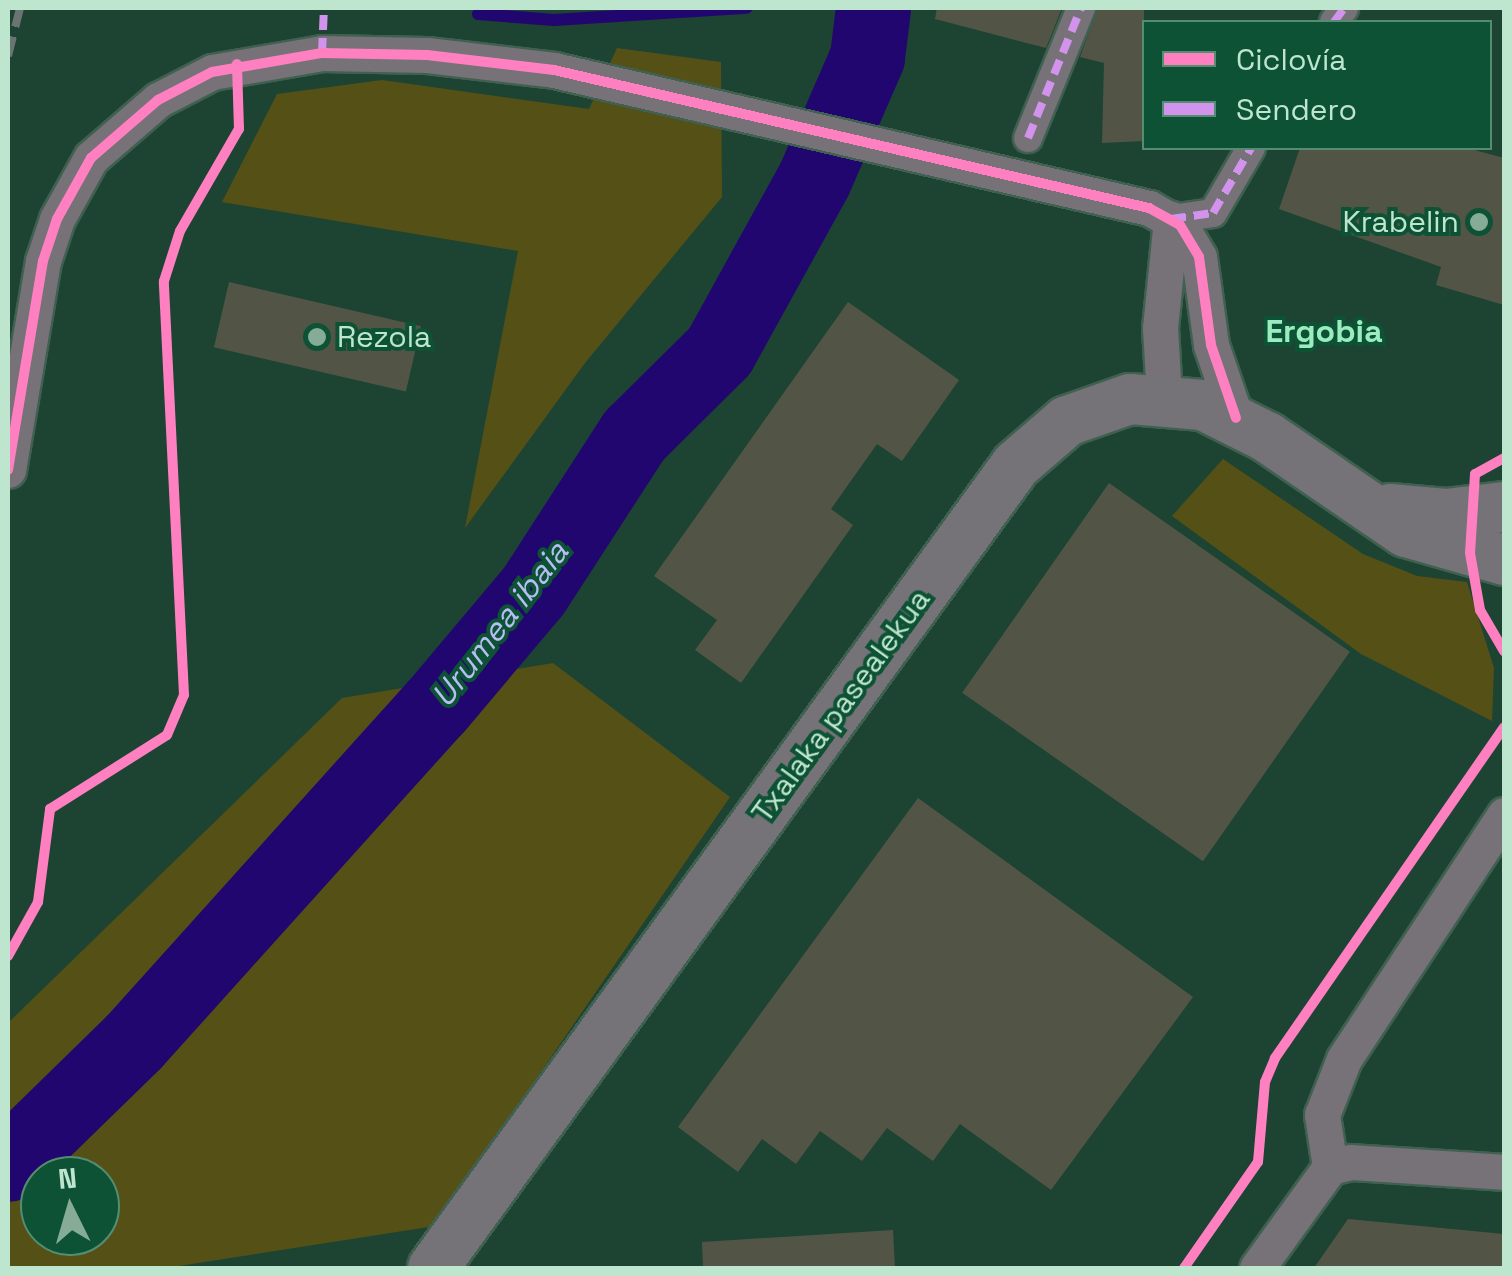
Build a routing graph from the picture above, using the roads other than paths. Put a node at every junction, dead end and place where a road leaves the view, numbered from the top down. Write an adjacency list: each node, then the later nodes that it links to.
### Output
1 (1081, 8): 2 (street)
2 (1028, 138)
3 (1250, 150): 4 (street)
4 (1172, 219): 5 (street); 6 (street); 7 (street)
5 (1164, 397): 6 (main road, Txalaka pasealekua); 14 (main road, Txalaka pasealekua)
6 (1236, 418): 8 (main road, Txalaka pasealekua)
7 (8, 470)
8 (1363, 504): 9 (main road, Txalaka pasealekua); 10 (main road, Txalaka pasealekua)
9 (1504, 507)
10 (1504, 560)
11 (1504, 815): 12 (street)
12 (1330, 1167): 13 (street); 15 (street)
13 (1504, 1172)
14 (433, 1268)
15 (1257, 1268)

